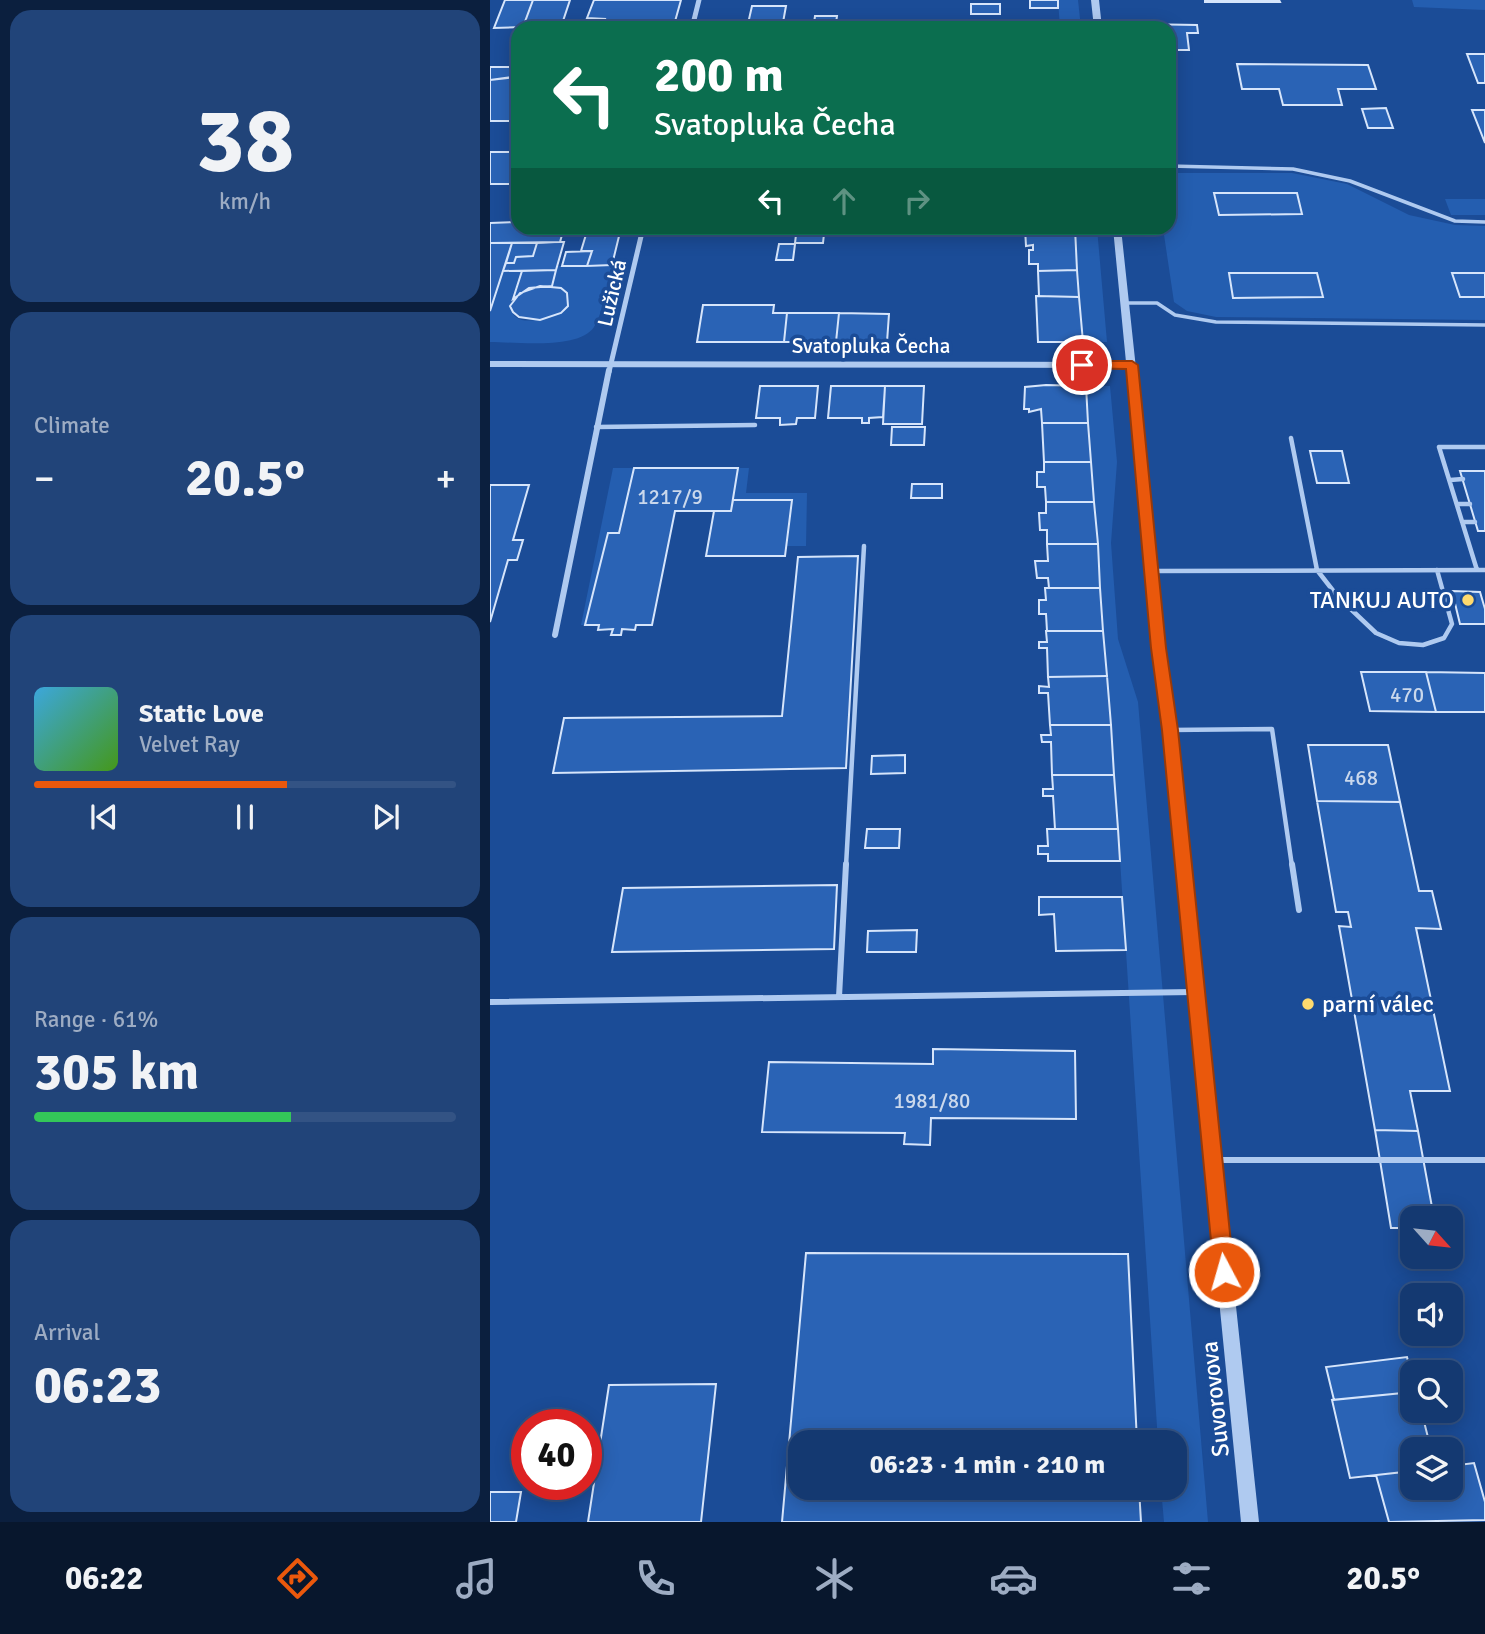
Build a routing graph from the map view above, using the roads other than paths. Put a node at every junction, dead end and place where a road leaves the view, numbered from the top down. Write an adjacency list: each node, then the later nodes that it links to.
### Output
1 (699, 0): 3 (street)
2 (1095, 0): 4 (street)
3 (694, 21)
4 (1097, 21)
5 (1176, 166): 6 (lane)
6 (1485, 222)
7 (641, 235): 12 (street, Lužická)
8 (1118, 235): 9 (street, Suvorovova)
9 (1123, 303): 10 (lane); 13 (street, Suvorovova)
10 (1485, 325)
11 (490, 364): 12 (street, Svatopluka Čecha)
12 (610, 365): 13 (street, Svatopluka Čecha); 15 (street)
13 (1132, 365): 25 (street, Suvorovova)
14 (755, 425): 15 (lane)
15 (596, 427): 30 (street)
16 (1291, 438): 26 (lane)
17 (1485, 447): 19 (lane)
18 (1463, 479): 19 (lane)
19 (1450, 480): 20 (lane)
20 (1457, 504): 21 (lane); 22 (lane)
21 (1470, 504)
22 (1462, 522): 23 (lane); 28 (lane)
23 (1475, 522)
24 (864, 546): 34 (lane)
25 (1153, 570): 26 (lane); 31 (street, Suvorovova)
26 (1317, 570): 27 (lane); 27 (lane)
27 (1437, 570): 28 (lane)
28 (1477, 570): 29 (lane)
29 (1485, 570)
30 (555, 635)
31 (1170, 730): 32 (lane); 33 (street, Suvorovova)
32 (1300, 909)
33 (1197, 992): 34 (lane); 36 (street, Suvorovova)
34 (839, 997): 35 (lane)
35 (490, 1002)
36 (1213, 1160): 37 (lane); 38 (street, Suvorovova)
37 (1485, 1160)
38 (1250, 1522)

